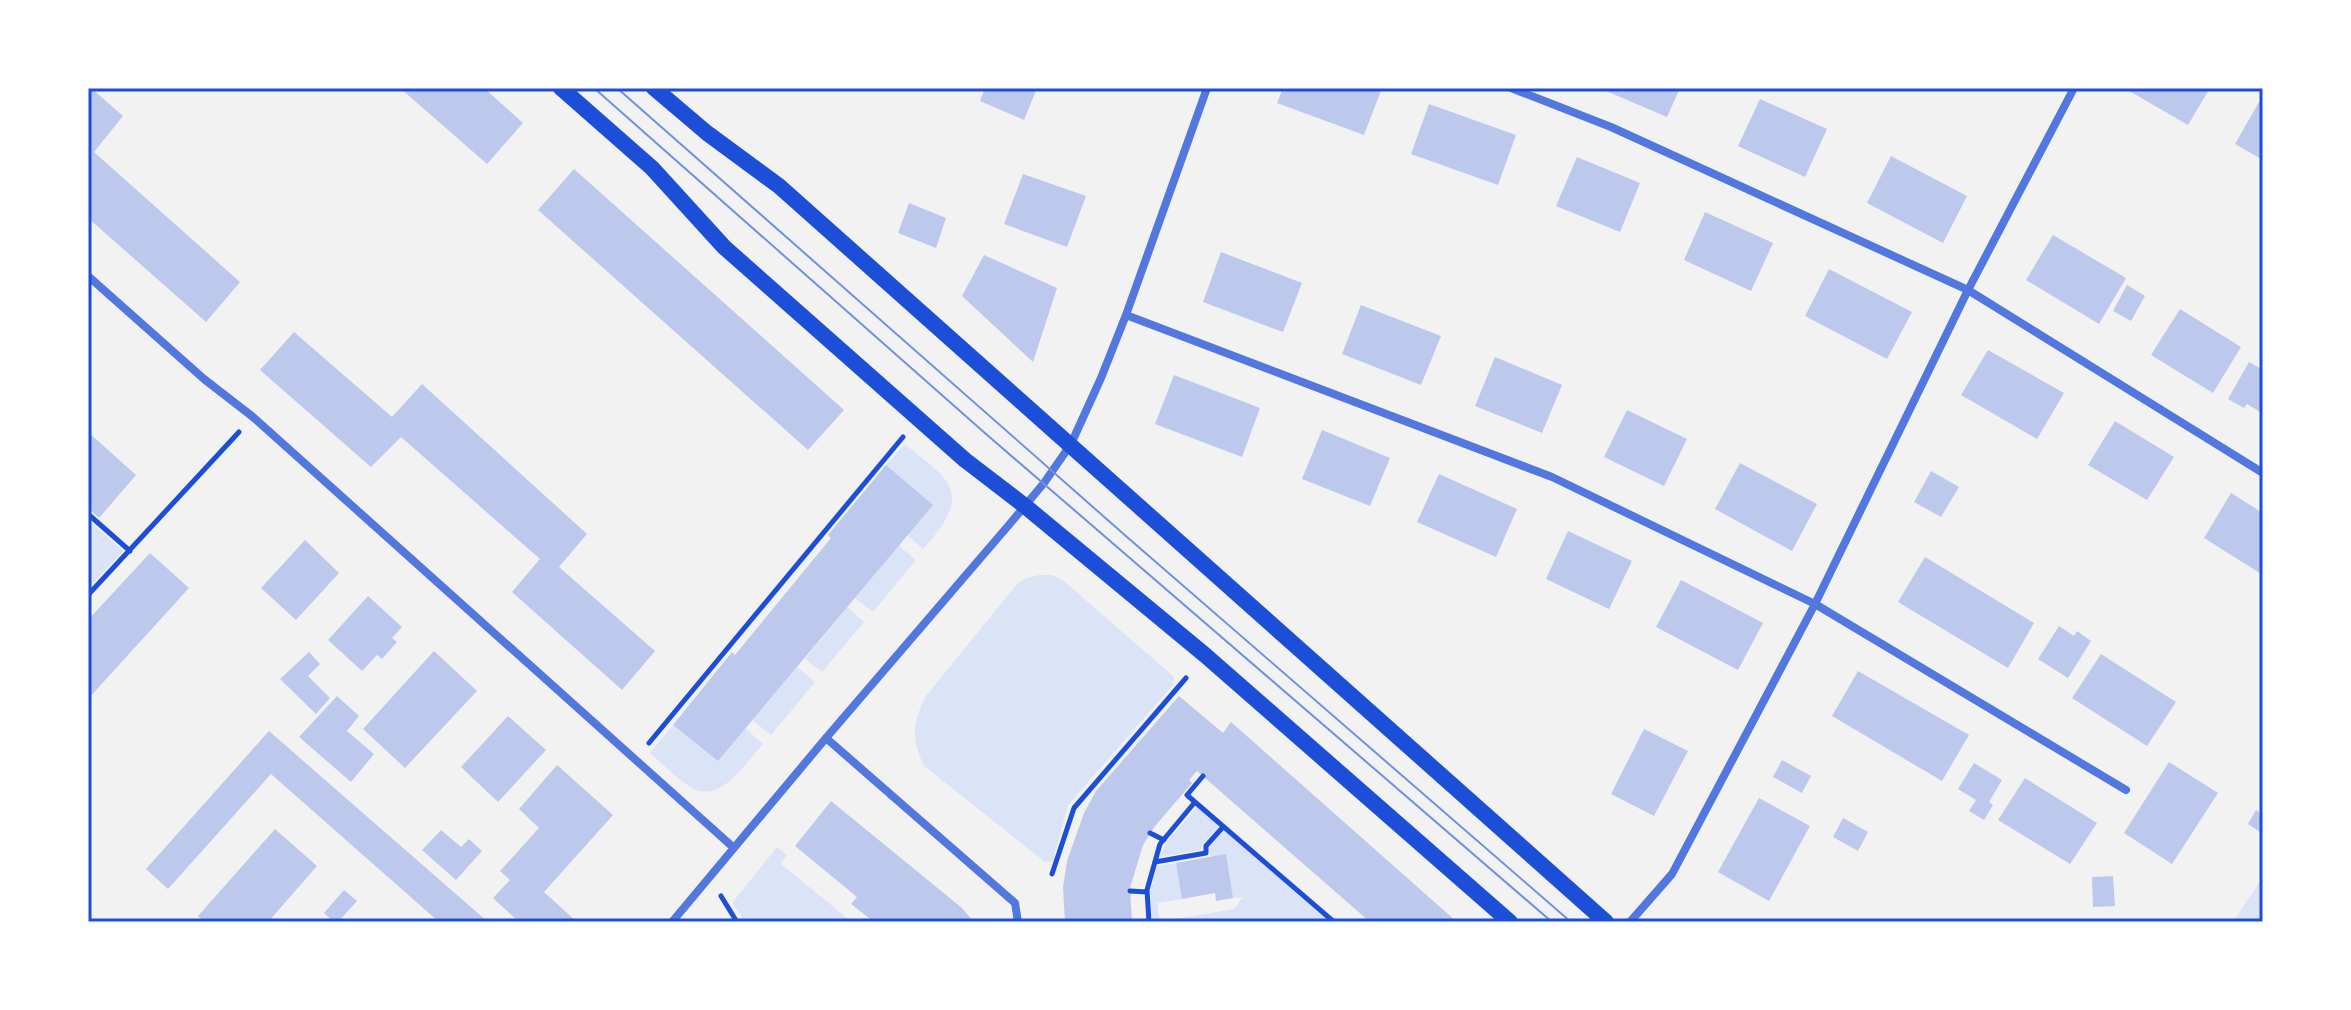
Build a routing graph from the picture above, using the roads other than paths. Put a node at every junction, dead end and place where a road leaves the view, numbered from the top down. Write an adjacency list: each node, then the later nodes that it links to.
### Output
1 (561, 88): 11 (main road)
2 (654, 88): 9 (main road)
3 (1207, 88): 8 (street)
4 (1511, 88): 7 (street)
5 (2074, 88): 7 (street)
6 (88, 276): 15 (street)
7 (1968, 290): 10 (street); 12 (street)
8 (1126, 315): 9 (street); 12 (street)
9 (1071, 444): 11 (street); 19 (main road)
10 (2263, 473)
11 (1025, 506): 13 (street); 18 (main road)
12 (1815, 604): 14 (street); 20 (street)
13 (826, 738): 15 (street); 17 (street)
14 (2126, 790)
15 (734, 848): 16 (street)
16 (672, 922)
17 (1018, 922)
18 (1510, 922)
19 (1606, 922)
20 (1630, 922)

